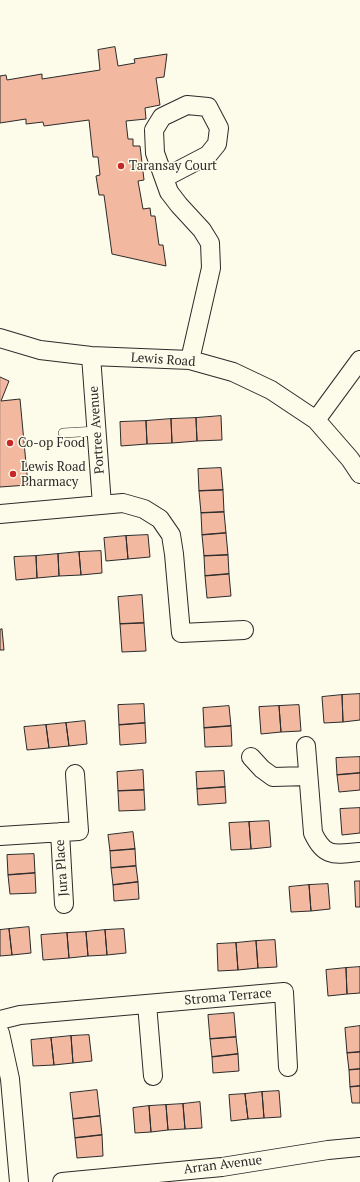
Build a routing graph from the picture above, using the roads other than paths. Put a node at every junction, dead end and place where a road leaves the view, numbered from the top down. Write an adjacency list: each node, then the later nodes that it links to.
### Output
1 (164, 178): 4 (street)
2 (0, 338): 3 (street, Lewis Road)
3 (91, 356): 4 (street, Lewis Road); 7 (street, Portree Avenue)
4 (190, 360): 6 (street, Lewis Road)
5 (360, 360): 6 (street)
6 (316, 420): 9 (street, Lewis Road)
7 (97, 431): 8 (lane); 10 (street, Portree Avenue)
8 (63, 433)
9 (360, 474)
10 (102, 505): 11 (street); 12 (street)
11 (0, 514)
12 (244, 630)
13 (306, 746): 16 (street)
14 (251, 757): 16 (street)
15 (75, 774): 17 (street, Jura Place)
16 (308, 776): 19 (street)
17 (60, 832): 18 (street, Jura Place); 20 (street, Jura Place)
18 (0, 836)
19 (360, 852)
20 (64, 904)
21 (147, 1004): 22 (street, Stroma Terrace); 24 (street, Stroma Terrace); 25 (street)
22 (0, 1020)
23 (0, 1033): 26 (street)
24 (288, 1067)
25 (153, 1076)
26 (5, 1079): 29 (street)
27 (360, 1147): 28 (street, Arran Avenue)
28 (84, 1181): 30 (street, Arran Avenue)
29 (19, 1182)
30 (62, 1182)

